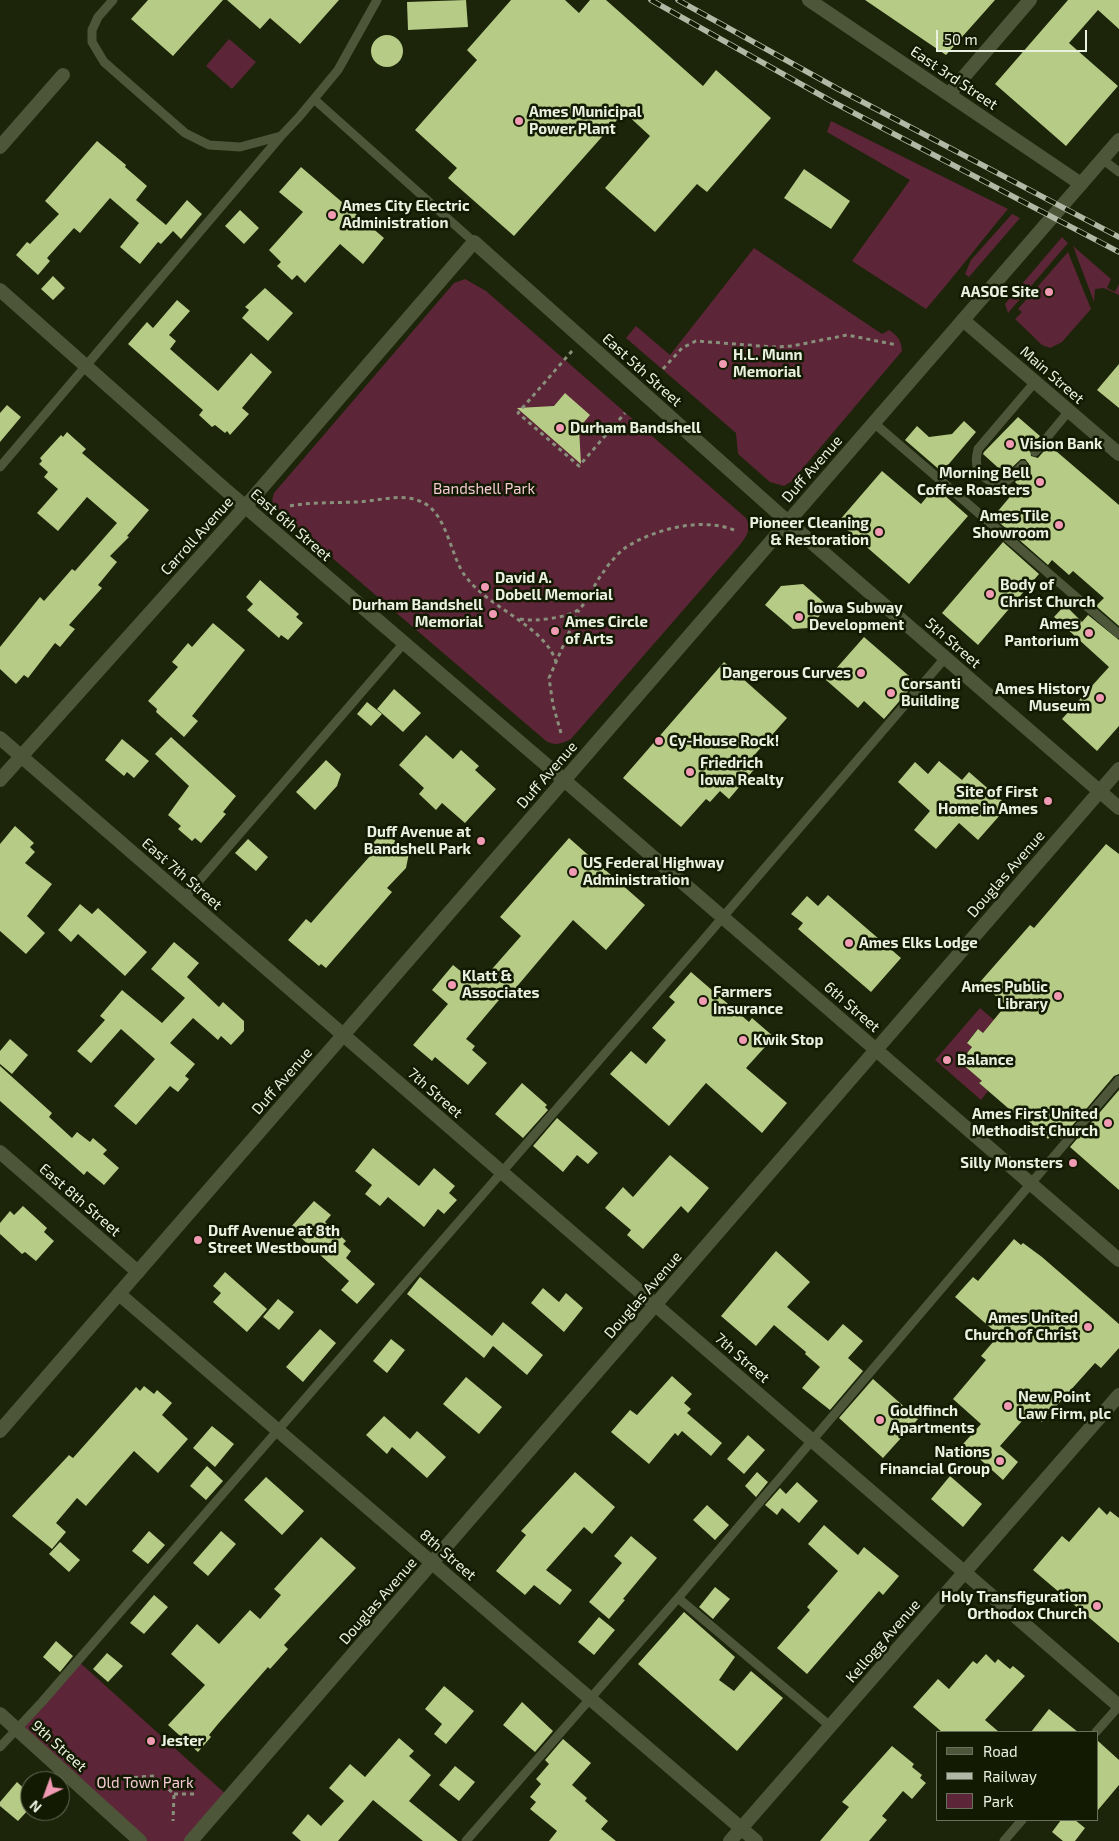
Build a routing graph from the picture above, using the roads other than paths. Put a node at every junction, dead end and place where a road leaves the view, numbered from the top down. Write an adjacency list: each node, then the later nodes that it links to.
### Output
1 (113, 0): 8 (lane)
2 (377, 0): 7 (lane)
3 (809, 0): 6 (street, East 3rd Street)
4 (1030, 0): 6 (street)
5 (63, 75): 10 (street)
6 (950, 94): 13 (street, East 3rd Street)
7 (315, 100): 8 (lane); 14 (lane)
8 (281, 136): 17 (lane)
9 (1119, 140): 11 (street, Duff Avenue)
10 (0, 148)
11 (1102, 159): 12 (lane); 13 (street, Duff Avenue)
12 (1119, 172)
13 (1081, 184): 16 (street, Duff Avenue)
14 (474, 242): 25 (street, Carroll Avenue); 26 (street, East 5th Street)
15 (0, 290): 17 (street, East 6th Street)
16 (963, 320): 18 (street, Main Street); 20 (street, Duff Avenue)
17 (86, 366): 24 (lane); 25 (street, East 6th Street)
18 (1035, 382): 19 (street, Main Street); 23 (lane)
19 (1069, 412): 21 (lane); 22 (street, Main Street)
20 (874, 423): 26 (street, Duff Avenue); 27 (lane)
21 (1035, 452)
22 (1119, 454)
23 (1023, 465)
24 (0, 467)
25 (246, 507): 28 (street, East 6th Street); 31 (street, Carroll Avenue)
26 (788, 522): 29 (street, 5th Street); 34 (street, Duff Avenue)
27 (1119, 634)
28 (404, 643): 34 (street, East 6th Street); 37 (lane)
29 (945, 658): 35 (street, 5th Street); 38 (lane)
30 (0, 738): 31 (street, East 7th Street)
31 (21, 756): 33 (street, Carroll Avenue); 37 (street, East 7th Street)
32 (1119, 768): 35 (street, Douglas Avenue)
33 (0, 780)
34 (564, 780): 38 (street, 6th Street); 39 (street, Duff Avenue)
35 (1100, 791): 36 (street, 5th Street); 40 (street, Douglas Avenue)
36 (1119, 808)
37 (184, 897): 39 (street, East 7th Street)
38 (723, 917): 40 (street, 6th Street); 43 (lane)
39 (343, 1034): 43 (street, 7th Street); 46 (street, Duff Avenue)
40 (876, 1050): 44 (street, 6th Street); 48 (street, Douglas Avenue)
41 (1119, 1080): 44 (lane)
42 (0, 1152): 46 (street, East 8th Street)
43 (502, 1172): 48 (street, 7th Street); 50 (lane)
44 (1031, 1184): 45 (street, 6th Street); 52 (lane)
45 (1119, 1260)
46 (138, 1272): 47 (street, Duff Avenue)
47 (119, 1294): 50 (street, 8th Street); 51 (street, Duff Avenue)
48 (656, 1305): 52 (street, 7th Street); 53 (street, Douglas Avenue)
49 (1119, 1395): 54 (street, Kellogg Avenue)
50 (278, 1430): 53 (street, 8th Street); 60 (lane)
51 (0, 1431)
52 (812, 1440): 54 (street, 7th Street); 55 (lane)
53 (432, 1563): 56 (street, 8th Street); 66 (street, Douglas Avenue)
54 (964, 1572): 57 (street, 7th Street); 59 (street, Kellogg Avenue)
55 (678, 1598): 56 (lane); 59 (lane)
56 (590, 1699): 64 (street, 8th Street); 67 (lane)
57 (1119, 1706): 61 (lane)
58 (0, 1714): 60 (street, 9th Street)
59 (830, 1726): 64 (street, Kellogg Avenue)
60 (17, 1730): 62 (lane); 65 (street, 9th Street)
61 (1097, 1731)
62 (0, 1748)
63 (1021, 1821): 70 (lane)
64 (741, 1828): 68 (street, Kellogg Avenue); 69 (street, 8th Street)
65 (140, 1841)
66 (190, 1841)
67 (466, 1841)
68 (730, 1841)
69 (756, 1841)
70 (1004, 1841)

